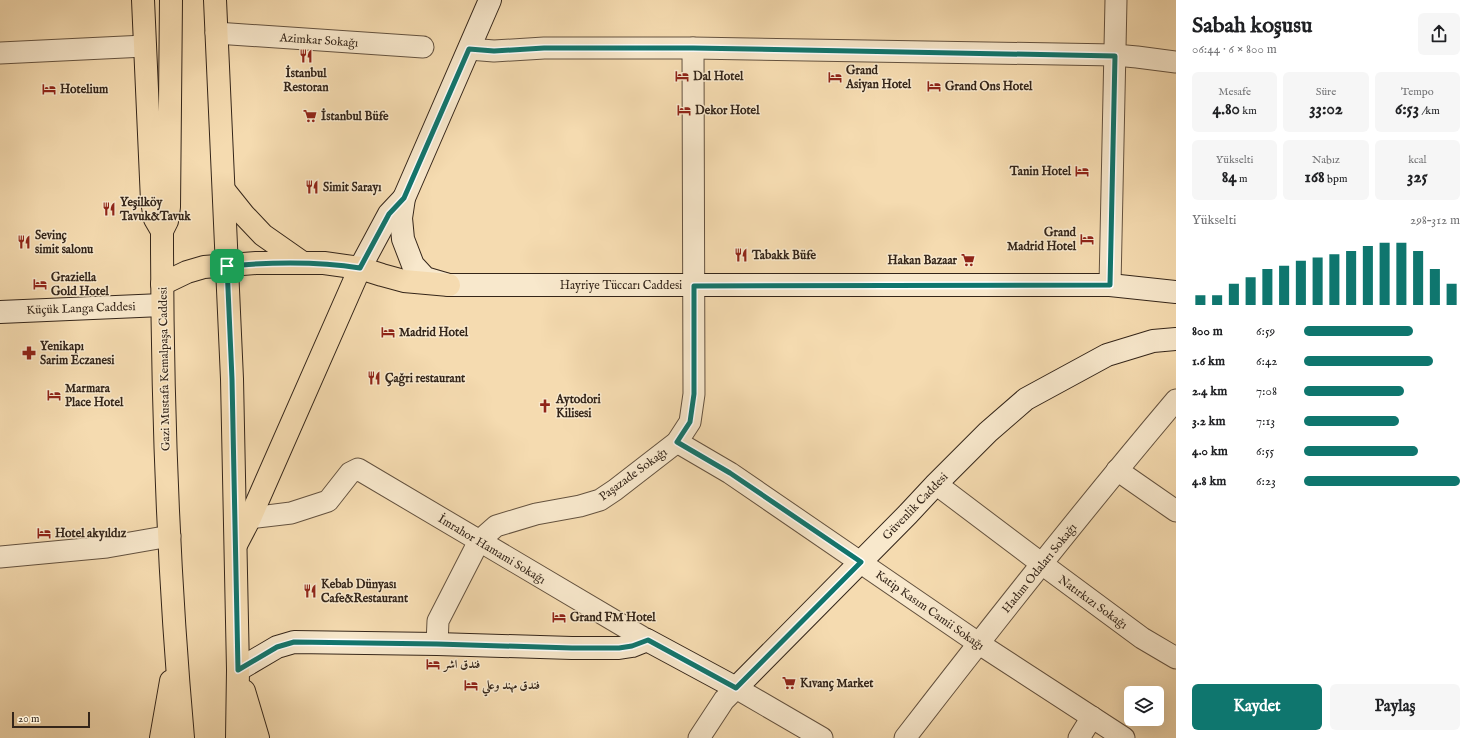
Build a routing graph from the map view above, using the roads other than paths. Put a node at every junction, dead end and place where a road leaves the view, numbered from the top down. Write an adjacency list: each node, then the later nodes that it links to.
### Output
1 (143, 0): 7 (main road)
2 (171, 0): 16 (main road, Gazi Mustafa Kemalpaşa Caddesi)
3 (215, 0): 6 (main road)
4 (490, 0): 10 (main road)
5 (1116, 0): 12 (street)
6 (216, 33): 8 (street, Azimkar Sokağı); 14 (main road)
7 (144, 46): 11 (street); 16 (main road)
8 (423, 47)
9 (693, 48): 10 (street); 12 (street); 22 (street, Paşazade Sokağı)
10 (469, 49): 15 (main road)
11 (0, 53)
12 (1115, 56): 13 (street); 20 (street)
13 (1176, 62)
14 (224, 190): 17 (main road); 18 (main road)
15 (404, 198): 19 (main road); 21 (main road, Hayriye Tüccarı Caddesi)
16 (162, 232): 24 (main road, Gazi Mustafa Kemalpaşa Caddesi)
17 (303, 263): 18 (main road); 19 (main road)
18 (227, 266): 24 (main road); 35 (main road)
19 (360, 268): 21 (main road); 32 (main road)
20 (1110, 285): 22 (main road, Hayriye Tüccarı Caddesi); 23 (main road, Hayriye Tüccarı Caddesi)
21 (449, 286): 22 (main road, Hayriye Tüccarı Caddesi)
22 (694, 286): 28 (street, Paşazade Sokağı)
23 (1176, 292)
24 (162, 294): 25 (main road, Küçük Langa Caddesi); 33 (main road, Gazi Mustafa Kemalpaşa Caddesi)
25 (0, 312)
26 (1176, 339): 30 (main road, Güvenlik Caddesi)
27 (1176, 400): 29 (street, Hadım Odaları Sokağı)
28 (677, 442): 34 (street, Paşazade Sokağı); 37 (street, Katip Kasım Camii Sokağı)
29 (1117, 470): 31 (street); 38 (street, Hadım Odaları Sokağı)
30 (936, 484): 37 (main road, Güvenlik Caddesi); 38 (street, Natırkızı Sokağı)
31 (1176, 511)
32 (250, 518): 34 (street, İmrahor Hamami Sokağı); 35 (main road)
33 (170, 536): 36 (street); 42 (main road, Gazi Mustafa Kemalpaşa Caddesi)
34 (479, 541): 39 (street, İmrahor Hamami Sokağı); 41 (street, Paşazade Sokağı)
35 (235, 546): 44 (main road)
36 (0, 557)
37 (861, 562): 40 (street, Katip Kasım Camii Sokağı); 45 (main road, Güvenlik Caddesi)
38 (1042, 564): 40 (street, Hadım Odaları Sokağı); 43 (street, Natırkızı Sokağı)
39 (648, 640): 41 (main road); 45 (main road, İmrahor Hamami Sokağı)
40 (978, 643): 46 (street, Katip Kasım Camii Sokağı); 53 (street, Hadım Odaları Sokağı)
41 (437, 644): 44 (main road)
42 (176, 654): 47 (main road); 48 (main road, Gazi Mustafa Kemalpaşa Caddesi)
43 (1176, 658)
44 (238, 670): 49 (main road); 50 (main road)
45 (736, 688): 51 (street, Güvenlik Caddesi); 52 (street)
46 (1092, 717): 54 (street); 55 (street, Katip Kasım Camii Sokağı)
47 (161, 738)
48 (183, 738)
49 (237, 738)
50 (258, 738)
51 (699, 738)
52 (822, 738)
53 (905, 738)
54 (1080, 738)
55 (1124, 738)

